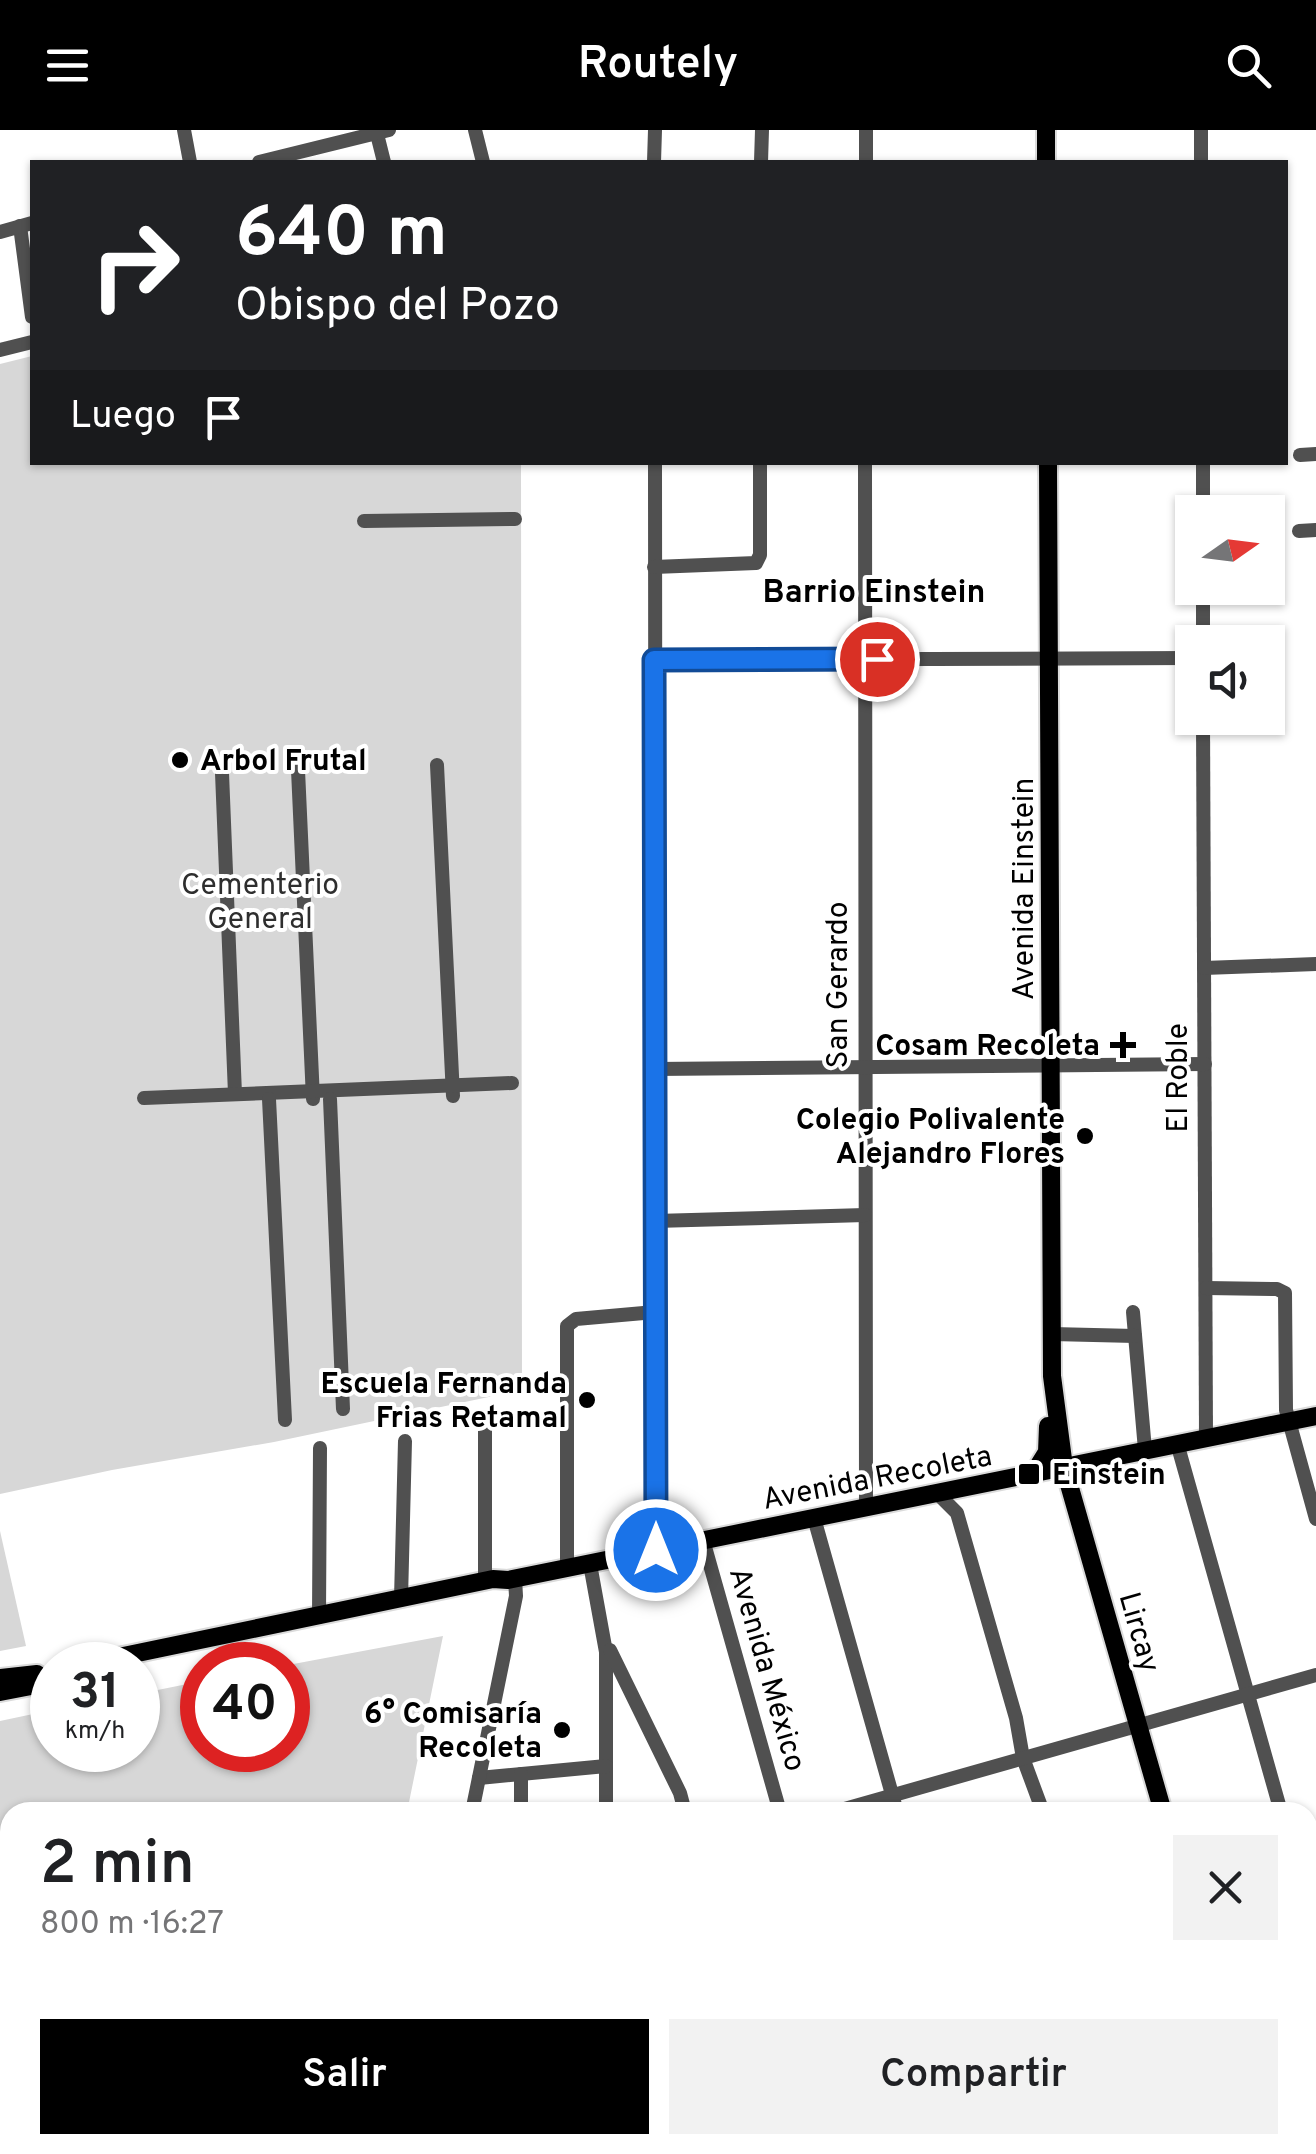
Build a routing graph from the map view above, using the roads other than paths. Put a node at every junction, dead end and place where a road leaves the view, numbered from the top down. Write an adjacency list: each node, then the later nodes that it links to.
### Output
1 (184, 130): 10 (street)
2 (475, 130): 12 (street)
3 (655, 130): 13 (street)
4 (762, 130): 14 (street)
5 (866, 130): 15 (street)
6 (1046, 130): 16 (main road)
7 (1201, 130): 17 (street)
8 (380, 131): 9 (street); 11 (street)
9 (284, 159)
10 (190, 160)
11 (384, 160)
12 (482, 160)
13 (654, 160)
14 (761, 160)
15 (866, 160)
16 (1046, 160)
17 (1202, 160)
18 (26, 225): 19 (street); 20 (street)
19 (0, 232)
20 (30, 286)
21 (30, 342): 22 (street)
22 (0, 350)
23 (1316, 454): 24 (street)
24 (1300, 455)
25 (654, 465): 35 (street)
26 (760, 465): 35 (street)
27 (866, 465): 38 (street, San Gerardo)
28 (1048, 465): 36 (main road, Avenida Einstein)
29 (1202, 465): 30 (street)
30 (1203, 495)
31 (515, 518): 32 (street)
32 (364, 521)
33 (1316, 530): 34 (street)
34 (1299, 532)
35 (654, 566): 39 (street)
36 (1049, 658): 37 (street); 38 (street); 47 (main road, Avenida Einstein)
37 (1175, 658)
38 (865, 659): 39 (street); 48 (street, San Gerardo)
39 (654, 660): 49 (street)
40 (1204, 735): 45 (street, El Roble)
41 (437, 765): 51 (street)
42 (298, 770): 53 (street)
43 (222, 773): 52 (street)
44 (1316, 964): 45 (street)
45 (1204, 968): 46 (street, El Roble)
46 (1205, 1064): 47 (street); 59 (street, El Roble)
47 (1051, 1066): 48 (street); 62 (main road, Avenida Einstein)
48 (864, 1067): 49 (street); 57 (street, San Gerardo)
49 (656, 1068): 58 (street)
50 (512, 1082): 51 (street)
51 (452, 1091): 53 (street)
52 (235, 1094): 53 (street); 54 (street)
53 (314, 1095)
54 (144, 1098)
55 (269, 1099): 68 (street)
56 (330, 1099): 65 (street)
57 (865, 1215): 58 (street); 80 (street, San Gerardo)
58 (656, 1220): 60 (street)
59 (1206, 1288): 69 (street); 71 (street, El Roble)
60 (655, 1312): 85 (street); 87 (street)
61 (1133, 1312): 63 (street)
62 (1052, 1334): 63 (street); 64 (main road, Avenida Einstein)
63 (1135, 1336): 75 (street)
64 (1052, 1376): 70 (main road, Avenida Einstein); 76 (main road, Avenida Einstein)
65 (343, 1409)
66 (1316, 1416): 69 (main road, Avenida Recoleta)
67 (485, 1418): 89 (street)
68 (284, 1420)
69 (1288, 1421): 71 (main road, Avenida Recoleta); 83 (street)
70 (1048, 1426): 76 (main road, Avenida Einstein); 77 (main road)
71 (1206, 1438): 73 (main road, Avenida Recoleta)
72 (405, 1441): 90 (street)
73 (1177, 1444): 75 (main road, Avenida Recoleta); 102 (street)
74 (320, 1448): 91 (street)
75 (1146, 1450): 76 (main road, Avenida Recoleta)
76 (1064, 1467): 77 (main road, Avenida Recoleta); 103 (main road, Lircay)
77 (1034, 1474): 78 (main road, Avenida Recoleta)
78 (965, 1487): 79 (main road, Avenida Recoleta); 81 (street)
79 (937, 1493): 80 (main road, Avenida Recoleta); 81 (street)
80 (866, 1507): 82 (main road, Avenida Recoleta)
81 (957, 1513): 104 (street)
82 (814, 1518): 84 (main road, Avenida Recoleta); 108 (street)
83 (1316, 1519)
84 (703, 1540): 85 (main road, Avenida Recoleta); 113 (street, Avenida México)
85 (656, 1550): 86 (main road, Avenida Recoleta)
86 (590, 1564): 87 (main road, Avenida Recoleta); 92 (street)
87 (567, 1568): 88 (main road, Avenida Recoleta)
88 (512, 1580): 89 (main road, Avenida Recoleta); 94 (main road, Avenida Recoleta); 107 (street)
89 (485, 1581): 90 (main road, Avenida Recoleta)
90 (401, 1599): 91 (main road, Avenida Recoleta)
91 (320, 1616): 93 (main road, Avenida Recoleta)
92 (604, 1640): 98 (street); 99 (street)
93 (160, 1649)
94 (160, 1660)
95 (30, 1674): 97 (main road)
96 (1316, 1675): 102 (street)
97 (0, 1678)
98 (625, 1682): 99 (street); 112 (street)
99 (606, 1685): 105 (street)
100 (30, 1686): 101 (main road)
101 (0, 1692)
102 (1248, 1695): 103 (street); 118 (street)
103 (1139, 1726): 104 (street); 117 (main road, Lircay)
104 (1028, 1757): 108 (street); 116 (street)
105 (606, 1766): 106 (street); 111 (street)
106 (522, 1774): 107 (street); 110 (street)
107 (479, 1778): 109 (street)
108 (892, 1796): 114 (street); 115 (street)
109 (474, 1802)
110 (521, 1802)
111 (606, 1802)
112 (682, 1802)
113 (777, 1802)
114 (870, 1802)
115 (894, 1802)
116 (1040, 1802)
117 (1160, 1802)
118 (1277, 1802)

